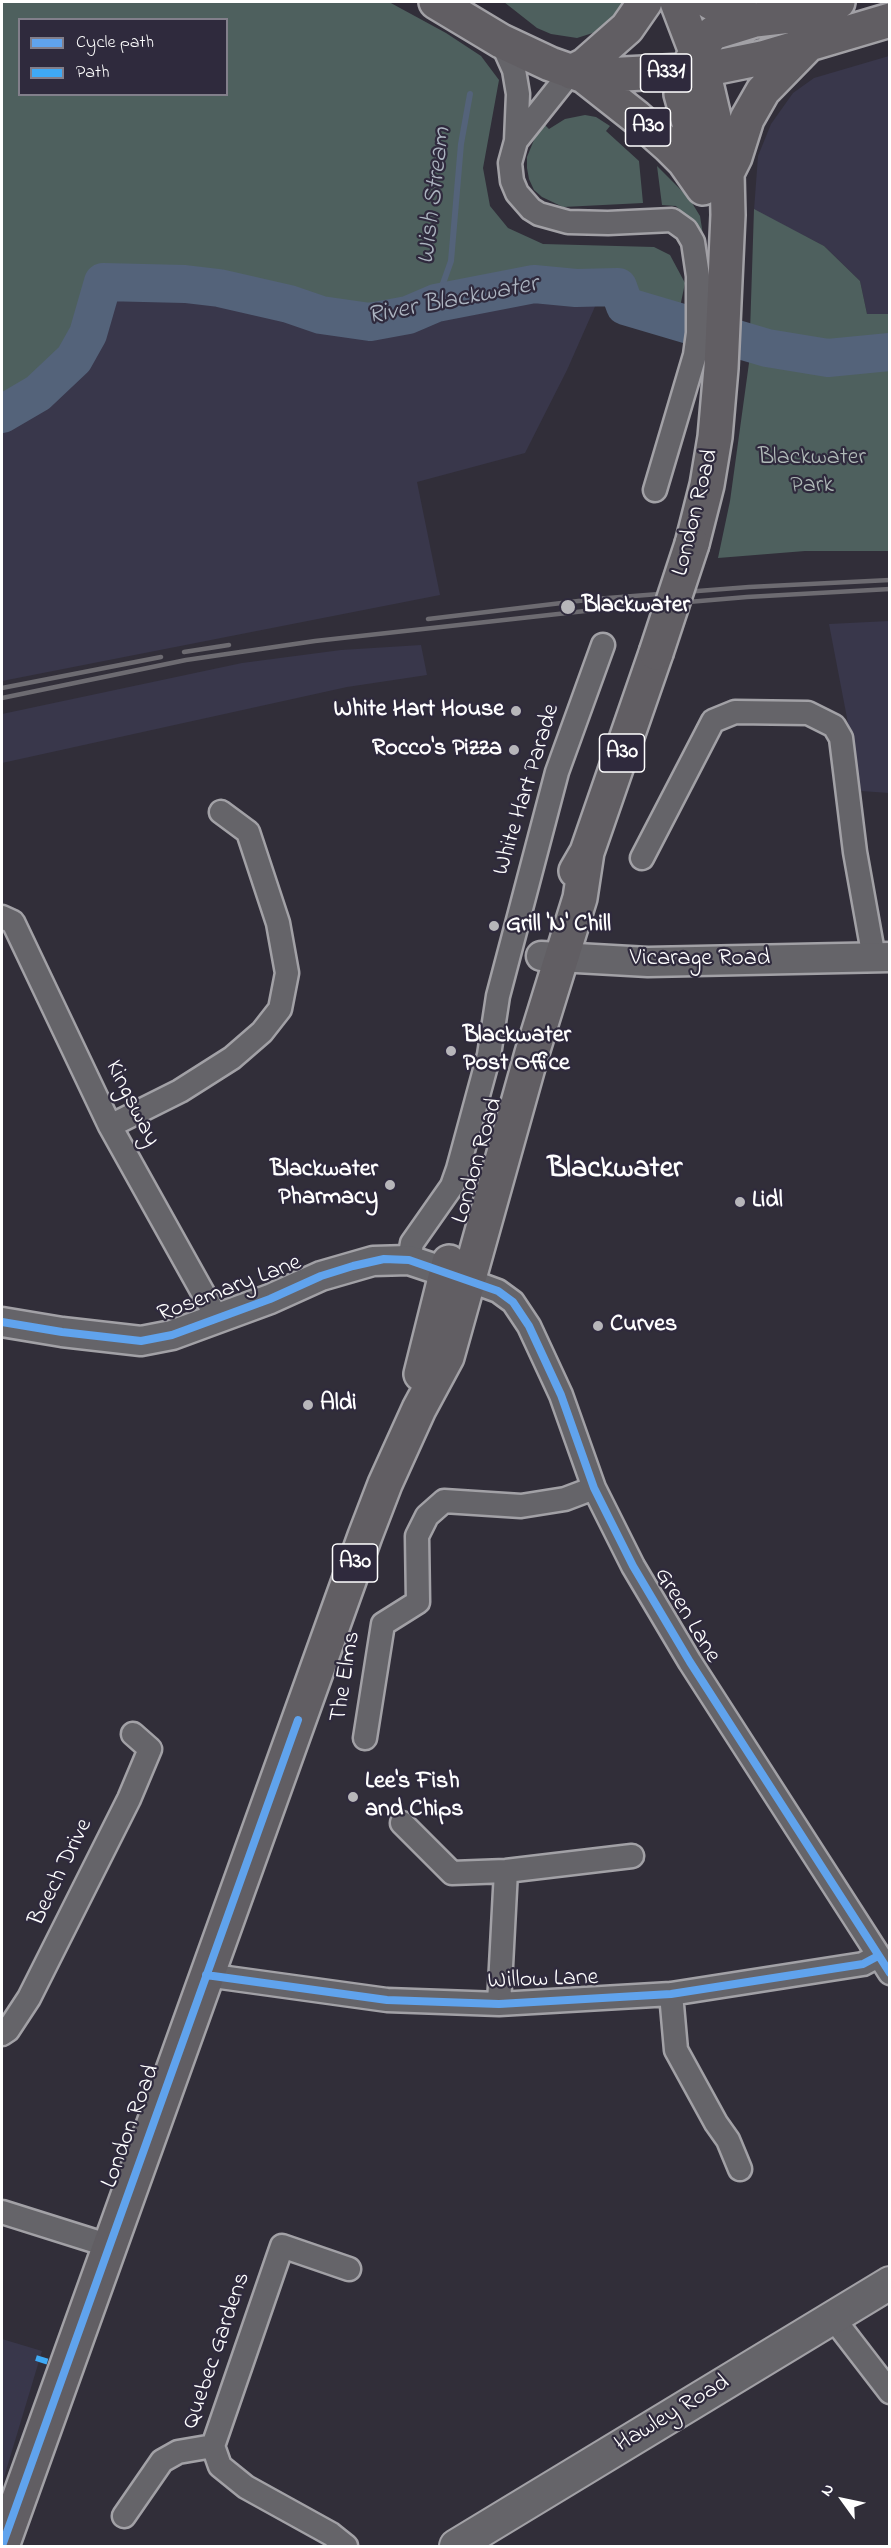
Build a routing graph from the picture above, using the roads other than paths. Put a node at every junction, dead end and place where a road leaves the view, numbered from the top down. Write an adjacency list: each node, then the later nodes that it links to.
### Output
1 (436, 2): 9 (main road)
2 (470, 2): 9 (main road)
3 (645, 2): 12 (main road)
4 (677, 2): 11 (main road, London Road / A30)
5 (710, 2): 7 (main road)
6 (838, 2): 7 (main road)
7 (755, 20): 11 (main road)
8 (890, 20): 10 (main road, A331)
9 (495, 36): 12 (main road); 13 (street)
10 (810, 44): 11 (main road, A331); 14 (main road)
11 (695, 64): 12 (main road, A331); 14 (main road, London Road / A30)
12 (578, 74): 13 (street); 14 (main road, A30)
13 (516, 141): 15 (street)
14 (715, 180): 15 (main road, London Road / A30)
15 (711, 271): 16 (street); 16 (main road, London Road / A30)
16 (708, 361): 17 (street); 22 (main road, London Road / A30, bridge)
17 (655, 490)
18 (603, 645): 22 (street, White Hart Parade)
19 (221, 812): 24 (street)
20 (642, 858): 23 (street)
21 (2, 916): 24 (street, Kingsway)
22 (538, 955): 23 (street, Vicarage Road); 25 (main road, London Road / A30); 27 (main road, London Road / A30)
23 (882, 958)
24 (110, 1126): 28 (street, Kingsway)
25 (467, 1171): 26 (street); 27 (main road, London Road / A30)
26 (410, 1260): 27 (street, Rosemary Lane); 28 (street, Rosemary Lane)
27 (457, 1276): 30 (street, Green Lane); 37 (main road, London Road / A30)
28 (217, 1318): 29 (street, Rosemary Lane)
29 (2, 1322)
30 (594, 1488): 32 (street, The Elms); 36 (street, Green Lane)
31 (134, 1734): 40 (street, Beech Drive)
32 (365, 1738)
33 (402, 1823): 35 (street)
34 (632, 1856): 35 (street)
35 (506, 1871): 39 (street)
36 (884, 1964): 38 (street, Willow Lane)
37 (206, 1975): 39 (street, Willow Lane); 43 (main road, London Road / A30)
38 (671, 1994): 39 (street, Willow Lane); 41 (street)
39 (499, 2004)
40 (2, 2034)
41 (740, 2169)
42 (2, 2212): 43 (street)
43 (110, 2246): 50 (main road, London Road / A30)
44 (350, 2269): 48 (street, Quebec Gardens)
45 (890, 2283): 46 (main road, Hawley Road)
46 (833, 2318): 47 (street); 52 (main road, Hawley Road)
47 (890, 2392)
48 (213, 2446): 49 (street); 51 (street, Quebec Gardens)
49 (124, 2516)
50 (2, 2547)
51 (346, 2547)
52 (456, 2547)

